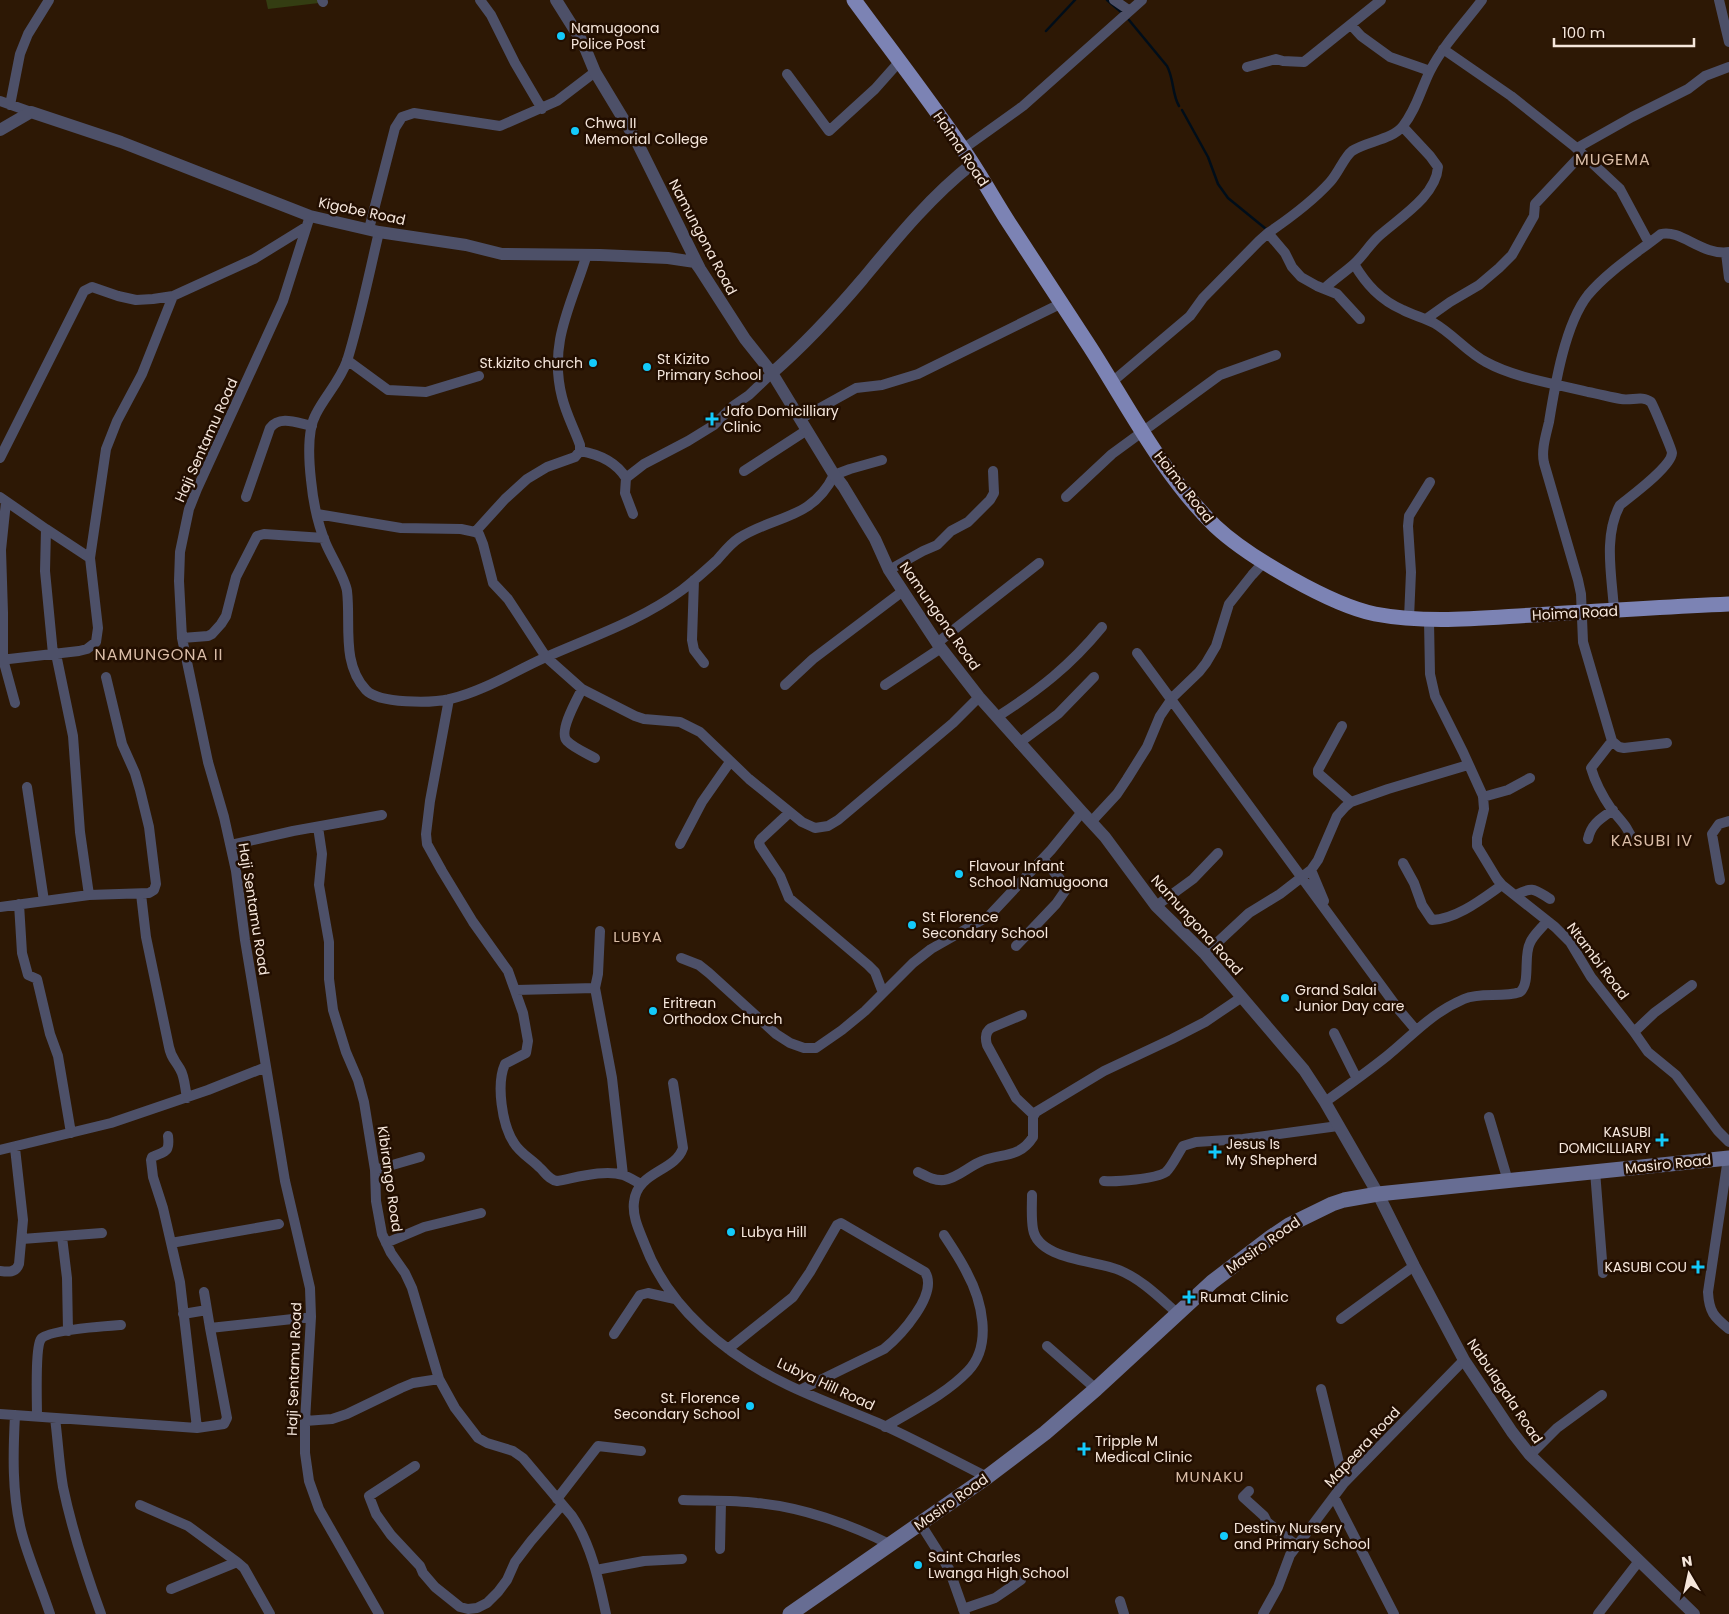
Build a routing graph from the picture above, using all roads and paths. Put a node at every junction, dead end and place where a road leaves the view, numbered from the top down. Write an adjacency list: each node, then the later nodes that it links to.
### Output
1 (49, 0): 21 (street)
2 (480, 0): 22 (street)
3 (556, 0): 18 (street, Namungona Road)
4 (854, 0): 14 (main road, Hoima Road)
5 (1114, 0): 10 (street)
6 (1142, 0): 10 (street)
7 (1381, 0): 11 (street)
8 (1482, 0): 13 (street)
9 (1718, 0): 12 (street)
10 (1130, 11): 26 (street)
11 (1351, 24): 15 (street); 17 (street)
12 (1729, 42)
13 (1442, 49): 17 (street); 27 (street)
14 (899, 62): 19 (street); 26 (main road, Hoima Road)
15 (1247, 67)
16 (1729, 67): 27 (street)
17 (1430, 71): 24 (street)
18 (595, 72): 22 (street); 36 (street, Namungona Road)
19 (787, 74)
20 (0, 101): 21 (street)
21 (10, 105): 23 (street)
22 (542, 109): 30 (street)
23 (31, 112): 25 (street); 29 (street, Kigobe Road)
24 (1403, 127): 31 (street); 35 (street)
25 (0, 130)
26 (963, 149): 28 (main road, Hoima Road)
27 (1580, 151): 32 (street); 42 (street)
28 (972, 164): 40 (main road, Hoima Road); 45 (street)
29 (308, 222): 30 (street, Kigobe Road); 39 (street); 81 (street, Haji Sentamu Road)
30 (374, 230): 34 (street, Kigobe Road); 44 (street)
31 (1268, 233): 38 (street); 47 (street)
32 (1650, 243): 33 (street); 48 (street)
33 (1727, 252): 37 (street)
34 (587, 254): 36 (street, Kigobe Road); 53 (street)
35 (1354, 264): 38 (street); 42 (street)
36 (700, 269): 45 (street, Namungona Road)
37 (1729, 278)
38 (1324, 289): 41 (street)
39 (173, 296): 54 (street); 69 (street)
40 (1060, 304): 47 (main road, Hoima Road); 49 (street)
41 (1360, 318)
42 (1426, 319): 48 (street)
43 (1276, 355): 52 (street)
44 (347, 360): 46 (street); 50 (street)
45 (772, 373): 49 (street, Namungona Road); 59 (street)
46 (479, 376)
47 (1112, 382): 52 (main road, Hoima Road)
48 (1556, 384): 76 (street); 77 (street)
49 (800, 419): 51 (street, Namungona Road)
50 (312, 426): 61 (street); 64 (street)
51 (807, 430): 56 (street); 58 (street, Namungona Road)
52 (1142, 430): 62 (street); 70 (main road, Hoima Road)
53 (580, 452): 59 (street); 67 (street)
54 (0, 458)
55 (882, 460): 58 (street)
56 (744, 471)
57 (993, 471): 72 (street)
58 (834, 475): 72 (street, Namungona Road); 73 (street)
59 (626, 478): 65 (street)
60 (1430, 482): 78 (street)
61 (246, 497)
62 (1066, 497)
63 (3, 499): 66 (street); 86 (street)
64 (317, 514): 67 (street); 68 (street)
65 (633, 514)
66 (46, 530): 69 (street); 84 (street)
67 (475, 532): 85 (street)
68 (324, 538): 81 (street); 94 (street)
69 (90, 558): 84 (street)
70 (1264, 562): 78 (main road, Hoima Road); 113 (street)
71 (1039, 563): 82 (street)
72 (889, 570): 74 (street, Namungona Road)
73 (694, 580): 85 (street); 87 (street)
74 (903, 591): 82 (street, Namungona Road); 90 (street)
75 (1729, 604): 76 (main road, Hoima Road)
76 (1614, 610): 77 (main road, Hoima Road)
77 (1581, 612): 79 (main road, Hoima Road); 98 (street)
78 (1409, 618): 79 (main road, Hoima Road)
79 (1429, 620): 103 (street, Ntambi Road)
80 (1102, 627): 96 (street)
81 (182, 638): 118 (street, Haji Sentamu Road)
82 (939, 646): 91 (street); 93 (street, Namungona Road)
83 (1137, 653): 145 (street)
84 (54, 654): 86 (street); 126 (street)
85 (546, 657): 92 (street); 94 (street)
86 (1, 659): 95 (street)
87 (704, 663)
88 (106, 677): 125 (street)
89 (1094, 677): 99 (street)
90 (785, 684)
91 (885, 686)
92 (582, 689): 101 (street); 102 (street)
93 (979, 698): 96 (street, Namungona Road); 110 (street)
94 (448, 699): 141 (street)
95 (15, 702)
96 (996, 717): 99 (street, Namungona Road)
97 (1342, 726): 107 (street)
98 (1612, 741): 100 (street); 108 (street)
99 (1019, 743): 109 (street, Namungona Road)
100 (1666, 743)
101 (594, 758)
102 (730, 762): 110 (street); 117 (street)
103 (1468, 765): 106 (street, Ntambi Road); 107 (street)
104 (1530, 778): 106 (street)
105 (27, 787): 129 (street)
106 (1483, 797): 124 (street, Ntambi Road)
107 (1351, 802): 122 (street)
108 (1613, 810): 115 (street); 116 (street)
109 (1082, 812): 113 (street, Namungona Road); 120 (street)
110 (789, 813): 142 (street)
111 (382, 815): 114 (street)
112 (1729, 821): 123 (street)
113 (1091, 822): 131 (street, Namungona Road)
114 (318, 827): 118 (street); 163 (street, Kibirango Road)
115 (1588, 839)
116 (1633, 842)
117 (680, 844)
118 (231, 845): 148 (street, Haji Sentamu Road)
119 (1218, 853): 131 (street)
120 (1044, 859): 136 (street); 142 (street)
121 (1403, 863): 124 (street)
122 (1311, 870): 132 (street); 137 (street)
123 (1720, 880)
124 (1502, 885): 127 (street, Ntambi Road)
125 (141, 894): 126 (street); 151 (street)
126 (89, 895): 129 (street)
127 (1516, 895): 128 (street); 134 (street, Ntambi Road)
128 (1550, 899)
129 (44, 901): 130 (street)
130 (19, 904): 133 (street); 156 (street)
131 (1156, 906): 137 (street, Namungona Road)
132 (1326, 906)
133 (0, 907)
134 (1547, 921): 145 (street); 146 (street, Ntambi Road)
135 (600, 931): 140 (street)
136 (1016, 946)
137 (1205, 954): 143 (street, Namungona Road)
138 (681, 958): 142 (street)
139 (1692, 985): 146 (street)
140 (594, 988): 141 (street); 166 (street)
141 (516, 990): 166 (street)
142 (883, 993)
143 (1242, 997): 152 (street, Namungona Road); 153 (street)
144 (1022, 1015): 153 (street)
145 (1416, 1030): 149 (street)
146 (1634, 1032): 158 (street, Ntambi Road)
147 (1334, 1034): 149 (street)
148 (266, 1067): 151 (street); 188 (street, Haji Sentamu Road)
149 (1357, 1079): 152 (street)
150 (673, 1083): 169 (street)
151 (187, 1098): 156 (street)
152 (1325, 1102): 155 (street, Namungona Road)
153 (1034, 1115): 165 (street)
154 (1489, 1118): 168 (street)
155 (1338, 1126): 167 (street); 170 (street, Namungona Road)
156 (71, 1133): 159 (street)
157 (168, 1136): 178 (street)
158 (1729, 1142)
159 (15, 1148): 160 (street); 177 (street)
160 (0, 1150)
161 (420, 1157): 163 (street)
162 (1729, 1158): 164 (main road, Masiro Road); 192 (street)
163 (375, 1170): 179 (street, Kibirango Road)
164 (1595, 1171): 168 (main road, Masiro Road); 182 (street)
165 (918, 1172)
166 (623, 1174): 169 (street)
167 (1104, 1181)
168 (1508, 1181): 170 (main road, Masiro Road)
169 (641, 1184): 184 (street, Lubya Hill Road)
170 (1378, 1194): 180 (street, Nabulagala Road); 186 (main road, Masiro Road)
171 (1032, 1195): 186 (street)
172 (481, 1213): 179 (street)
173 (279, 1224): 178 (street)
174 (102, 1233): 176 (street)
175 (944, 1235): 208 (street)
176 (62, 1237): 177 (street); 193 (street)
177 (22, 1239): 181 (street)
178 (171, 1243): 187 (street)
179 (386, 1243): 198 (street, Kibirango Road)
180 (1414, 1266): 189 (street); 197 (street, Nabulagala Road)
181 (0, 1271)
182 (1603, 1273)
183 (204, 1292): 185 (street)
184 (675, 1299): 194 (street); 196 (street, Lubya Hill Road)
185 (207, 1310): 187 (street); 191 (street)
186 (1177, 1313): 199 (main road, Masiro Road)
187 (183, 1314): 209 (street)
188 (311, 1317): 191 (street); 207 (street, Haji Sentamu Road)
189 (1341, 1319)
190 (121, 1325): 193 (street)
191 (210, 1328): 209 (street)
192 (1729, 1329)
193 (68, 1331): 205 (street)
194 (614, 1334)
195 (1047, 1346): 199 (street)
196 (728, 1349): 201 (street, Lubya Hill Road); 201 (street)
197 (1464, 1360): 211 (street, Nabulagala Road); 214 (street, Mapeera Road)
198 (439, 1379): 207 (street); 218 (street, Kibirango Road)
199 (1096, 1389): 213 (main road, Masiro Road)
200 (1321, 1389): 214 (street)
201 (800, 1390): 208 (street, Lubya Hill Road)
202 (1602, 1395): 211 (street)
203 (0, 1414): 204 (street)
204 (15, 1415): 205 (street); 233 (street)
205 (36, 1416): 206 (street)
206 (56, 1418): 209 (street); 234 (street)
207 (305, 1422): 236 (street, Haji Sentamu Road)
208 (886, 1426): 213 (street, Lubya Hill Road)
209 (197, 1428)
210 (641, 1451): 218 (street)
211 (1530, 1455): 226 (street, Nabulagala Road)
212 (415, 1466): 218 (street)
213 (987, 1477): 221 (main road, Masiro Road)
214 (1344, 1483): 216 (street, Mapeera Road)
215 (1249, 1491): 223 (street)
216 (1334, 1497): 223 (street, Mapeera Road); 241 (street)
217 (683, 1500): 219 (street)
218 (560, 1502): 228 (street, Kibirango Road)
219 (721, 1502): 222 (street); 224 (street)
220 (140, 1505): 227 (street)
221 (920, 1524): 222 (main road, Masiro Road); 232 (street)
222 (889, 1544): 238 (main road, Masiro Road)
223 (1296, 1546): 240 (street, Mapeera Road)
224 (720, 1549)
225 (682, 1559): 228 (street)
226 (1640, 1561): 242 (street); 243 (street, Nabulagala Road)
227 (237, 1562): 230 (street); 235 (street)
228 (596, 1570): 237 (street, Kibirango Road)
229 (1021, 1580): 232 (street)
230 (171, 1589)
231 (1120, 1601): 239 (street)
232 (964, 1612)
233 (50, 1614)
234 (101, 1614)
235 (270, 1614)
236 (379, 1614)
237 (606, 1614)
238 (790, 1614)
239 (1124, 1614)
240 (1263, 1614)
241 (1394, 1614)
242 (1598, 1614)
243 (1694, 1614)

